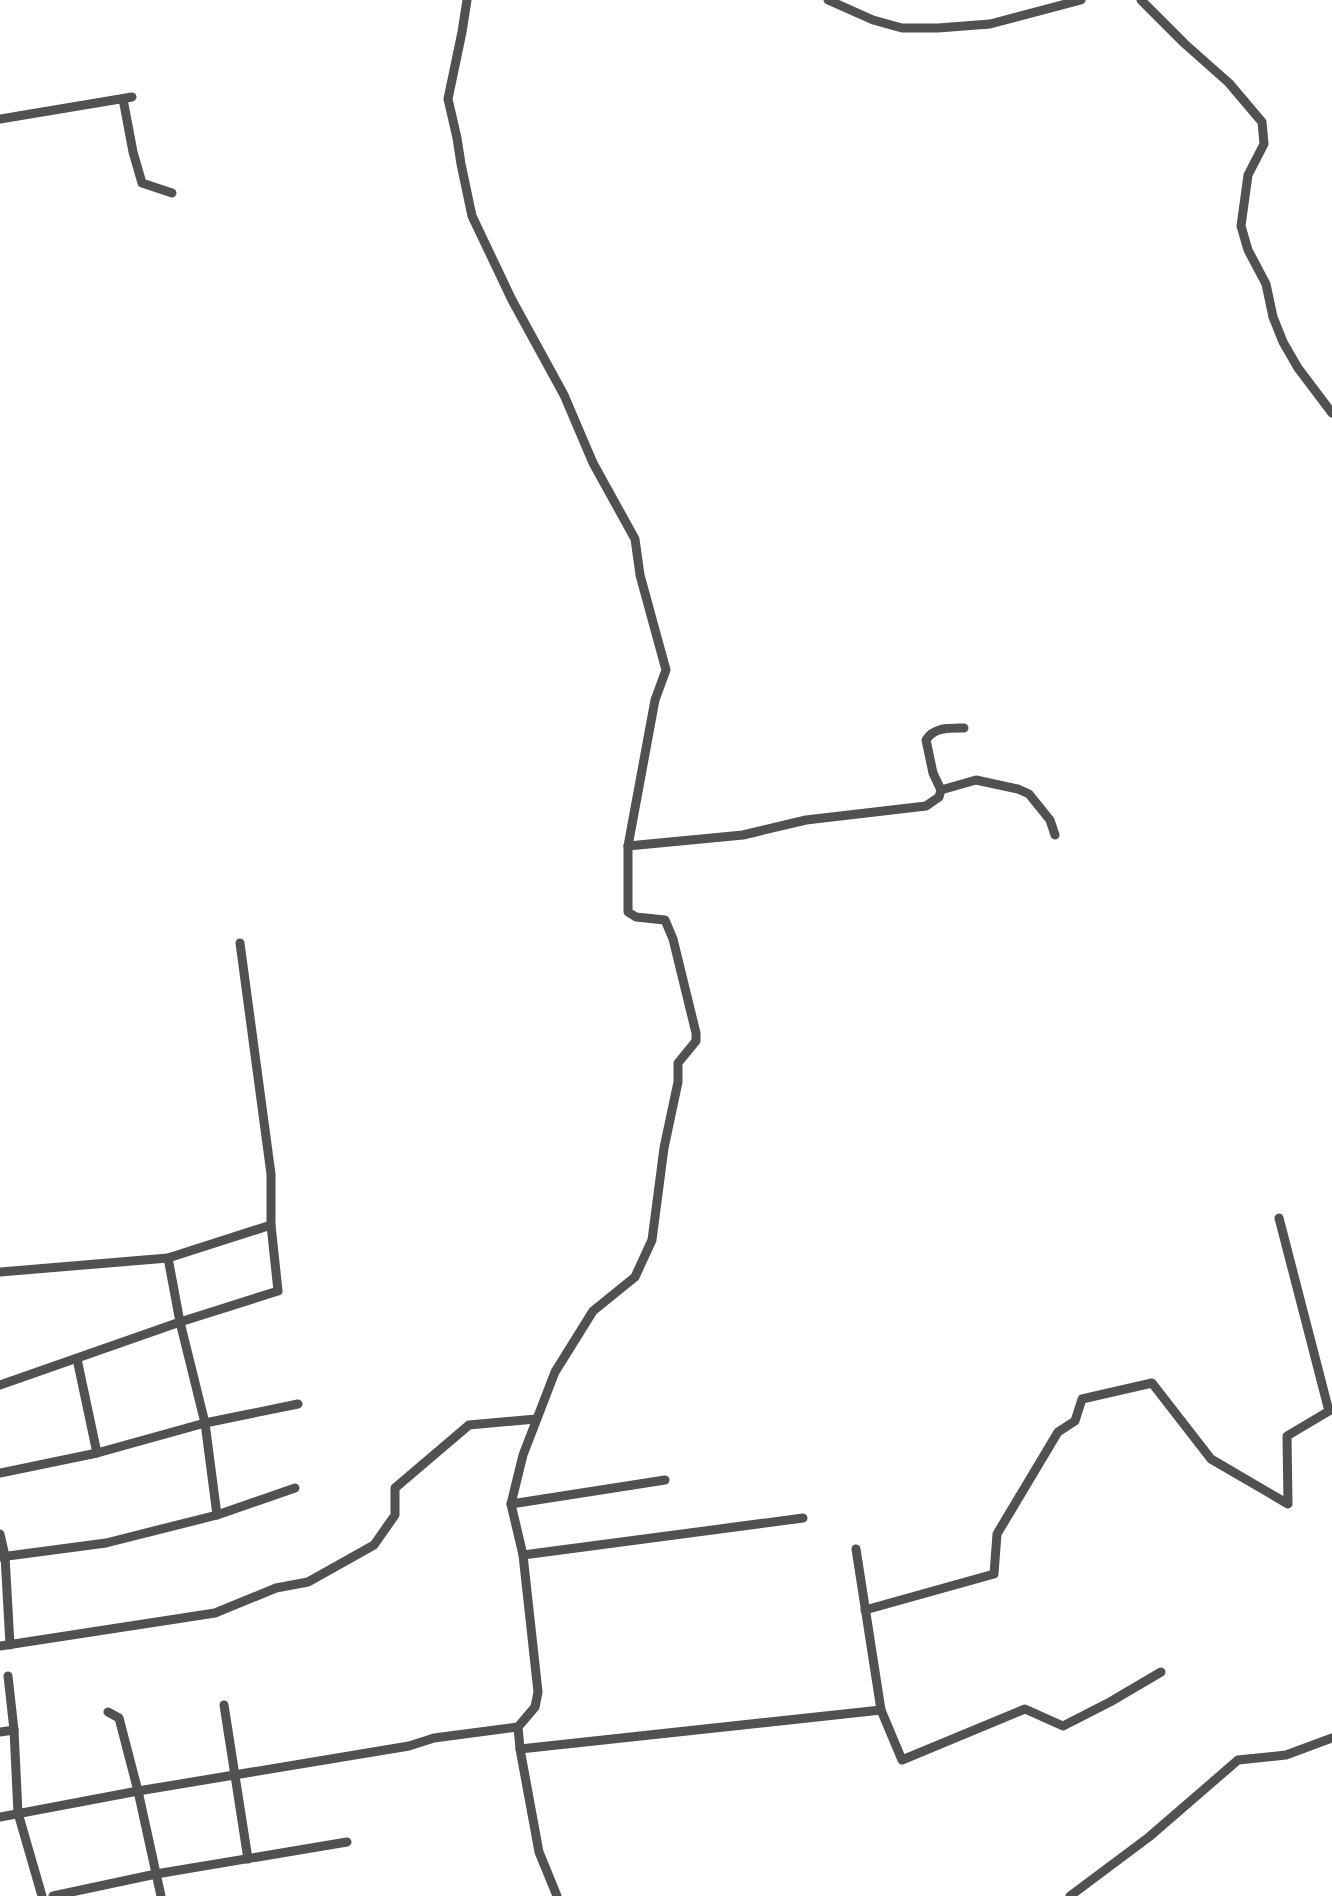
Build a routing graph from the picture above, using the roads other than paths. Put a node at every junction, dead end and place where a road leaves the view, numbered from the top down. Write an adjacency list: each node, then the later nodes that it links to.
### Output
1 (467, 0): 11 (street)
2 (828, 0): 3 (street)
3 (1081, 0)
4 (1141, 0): 7 (street)
5 (0, 118): 6 (street)
6 (172, 193)
7 (1332, 413)
8 (964, 728): 9 (street)
9 (941, 790): 10 (street); 11 (street)
10 (1055, 835)
11 (628, 846): 21 (street)
12 (240, 943): 14 (street)
13 (1279, 1218): 34 (street)
14 (271, 1226): 15 (street); 17 (street)
15 (168, 1258): 16 (street); 17 (street)
16 (0, 1272)
17 (180, 1322): 18 (street); 22 (street)
18 (77, 1359): 19 (street); 23 (street)
19 (0, 1385)
20 (298, 1404): 22 (street)
21 (536, 1419): 27 (street); 35 (street)
22 (204, 1423): 23 (street); 28 (street)
23 (97, 1453): 24 (street)
24 (0, 1473)
25 (665, 1480): 27 (street)
26 (295, 1488): 28 (street)
27 (511, 1504): 32 (street)
28 (217, 1515): 33 (street)
29 (803, 1518): 32 (street)
30 (0, 1534): 33 (street)
31 (856, 1550): 34 (street)
32 (523, 1555): 41 (street)
33 (3, 1557): 35 (street)
34 (865, 1610): 39 (street)
35 (5, 1646)
36 (1161, 1672): 39 (street)
37 (8, 1676): 42 (street)
38 (224, 1705): 46 (street)
39 (881, 1710): 45 (street)
40 (108, 1712): 47 (street)
41 (519, 1727): 45 (street); 46 (street)
42 (14, 1730): 43 (street); 48 (street)
43 (0, 1732)
44 (1332, 1738): 57 (street)
45 (520, 1749): 56 (street)
46 (236, 1775): 47 (street); 51 (street)
47 (138, 1791): 48 (street); 52 (street)
48 (18, 1813): 49 (street); 53 (street)
49 (0, 1817)
50 (347, 1842): 51 (street)
51 (249, 1858): 52 (street)
52 (156, 1874): 54 (street); 55 (street)
53 (42, 1896)
54 (53, 1896)
55 (161, 1896)
56 (557, 1896)
57 (1070, 1896)

